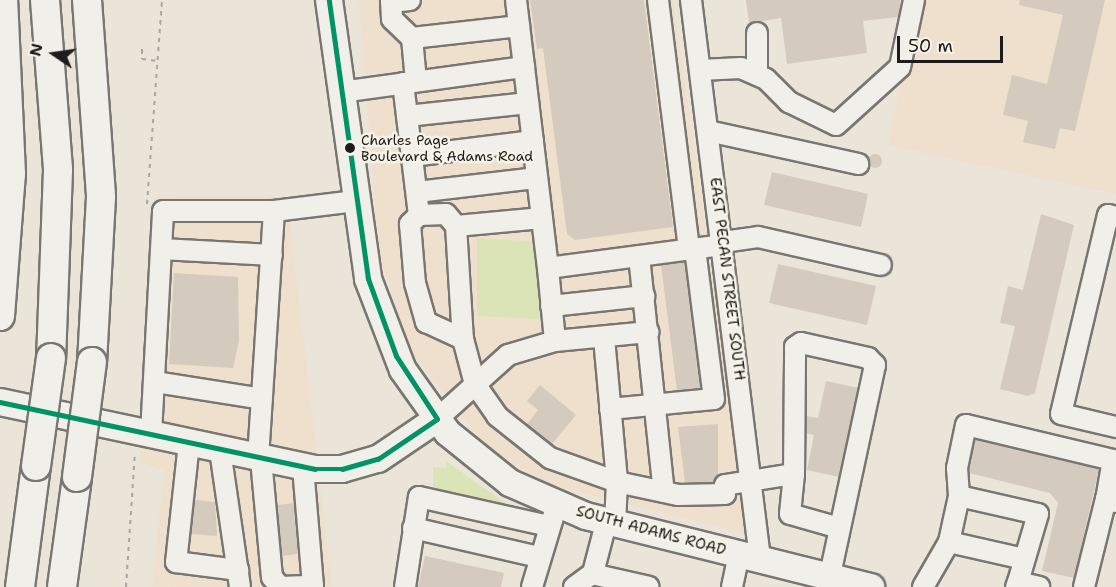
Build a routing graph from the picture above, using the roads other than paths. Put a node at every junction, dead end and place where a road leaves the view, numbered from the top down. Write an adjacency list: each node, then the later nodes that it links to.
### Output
1 (3, 0): 41 (highway)
2 (45, 0): 78 (highway, bridge)
3 (87, 0): 79 (highway, bridge)
4 (329, 0): 17 (main road, SOUTH ADAMS ROAD)
5 (516, 0): 10 (street)
6 (914, 0): 15 (street)
7 (397, 1): 12 (street)
8 (692, 5): 9 (street); 14 (street, EAST PECAN STREET SOUTH)
9 (659, 7): 34 (street)
10 (519, 26): 12 (street); 13 (street)
11 (757, 33): 15 (street)
12 (412, 39): 16 (street)
13 (524, 67): 16 (street); 18 (street)
14 (700, 70): 15 (street); 20 (street, EAST PECAN STREET SOUTH)
15 (757, 75)
16 (409, 82): 17 (street); 19 (street)
17 (341, 92): 26 (main road, SOUTH ADAMS ROAD)
18 (528, 103): 19 (street); 21 (street)
19 (407, 116): 22 (street)
20 (708, 131): 23 (street); 32 (street, EAST PECAN STREET SOUTH)
21 (533, 141): 22 (street); 24 (street)
22 (412, 156): 25 (street)
23 (858, 164)
24 (537, 178): 25 (street); 30 (street)
25 (417, 192): 28 (street)
26 (355, 201): 27 (street); 52 (main road, SOUTH ADAMS ROAD)
27 (274, 211): 33 (street); 35 (street)
28 (419, 215): 31 (street); 44 (street)
29 (1116, 217): 53 (street)
30 (542, 218): 31 (street); 38 (street)
31 (456, 226): 44 (street)
32 (723, 244): 34 (street); 37 (street); 61 (street, EAST PECAN STREET SOUTH)
33 (162, 249): 35 (street); 46 (street)
34 (692, 249): 36 (street); 50 (street)
35 (272, 255): 48 (street)
36 (639, 256): 38 (street); 39 (street)
37 (881, 265)
38 (548, 267): 40 (street)
39 (644, 296): 40 (street); 42 (street)
40 (551, 306): 45 (street)
41 (0, 316)
42 (649, 332): 43 (street); 50 (street)
43 (604, 338): 45 (street); 51 (street)
44 (463, 339): 47 (street)
45 (555, 341): 47 (street)
46 (155, 382): 48 (street); 54 (street)
47 (475, 384): 52 (street); 60 (street)
48 (262, 399): 57 (street)
49 (0, 402): 54 (main road)
50 (659, 404): 51 (street); 62 (street)
51 (610, 409): 60 (street)
52 (437, 419): 58 (main road); 65 (main road, SOUTH ADAMS ROAD)
53 (1116, 427)
54 (144, 433): 55 (main road)
55 (189, 443): 56 (main road); 75 (street)
56 (220, 450): 57 (main road); 75 (street)
57 (259, 458): 58 (main road); 58 (street)
58 (303, 467)
59 (794, 474): 61 (street); 68 (street); 68 (street)
60 (617, 482): 62 (street); 66 (street)
61 (754, 483): 62 (street); 70 (street, EAST PECAN STREET SOUTH)
62 (664, 492)
63 (958, 496): 64 (street); 69 (street); 72 (street)
64 (1111, 501): 87 (street)
65 (553, 516): 66 (main road, SOUTH ADAMS ROAD); 67 (street); 71 (street)
66 (611, 524): 70 (main road, SOUTH ADAMS ROAD); 73 (street)
67 (413, 528): 71 (street); 80 (street)
68 (839, 528): 74 (street)
69 (949, 542): 72 (street); 85 (street)
70 (749, 556): 74 (main road, SOUTH ADAMS ROAD); 84 (street, EAST PECAN STREET SOUTH)
71 (539, 557): 81 (street)
72 (1023, 559): 76 (street)
73 (592, 574): 82 (street); 83 (street)
74 (830, 574): 77 (main road, SOUTH ADAMS ROAD)
75 (239, 579)
76 (1017, 584): 86 (street)
77 (865, 586)
78 (20, 587)
79 (62, 587)
80 (405, 587)
81 (532, 587)
82 (574, 587)
83 (649, 587)
84 (732, 587)
85 (923, 587)
86 (1040, 587)
87 (1084, 587)

